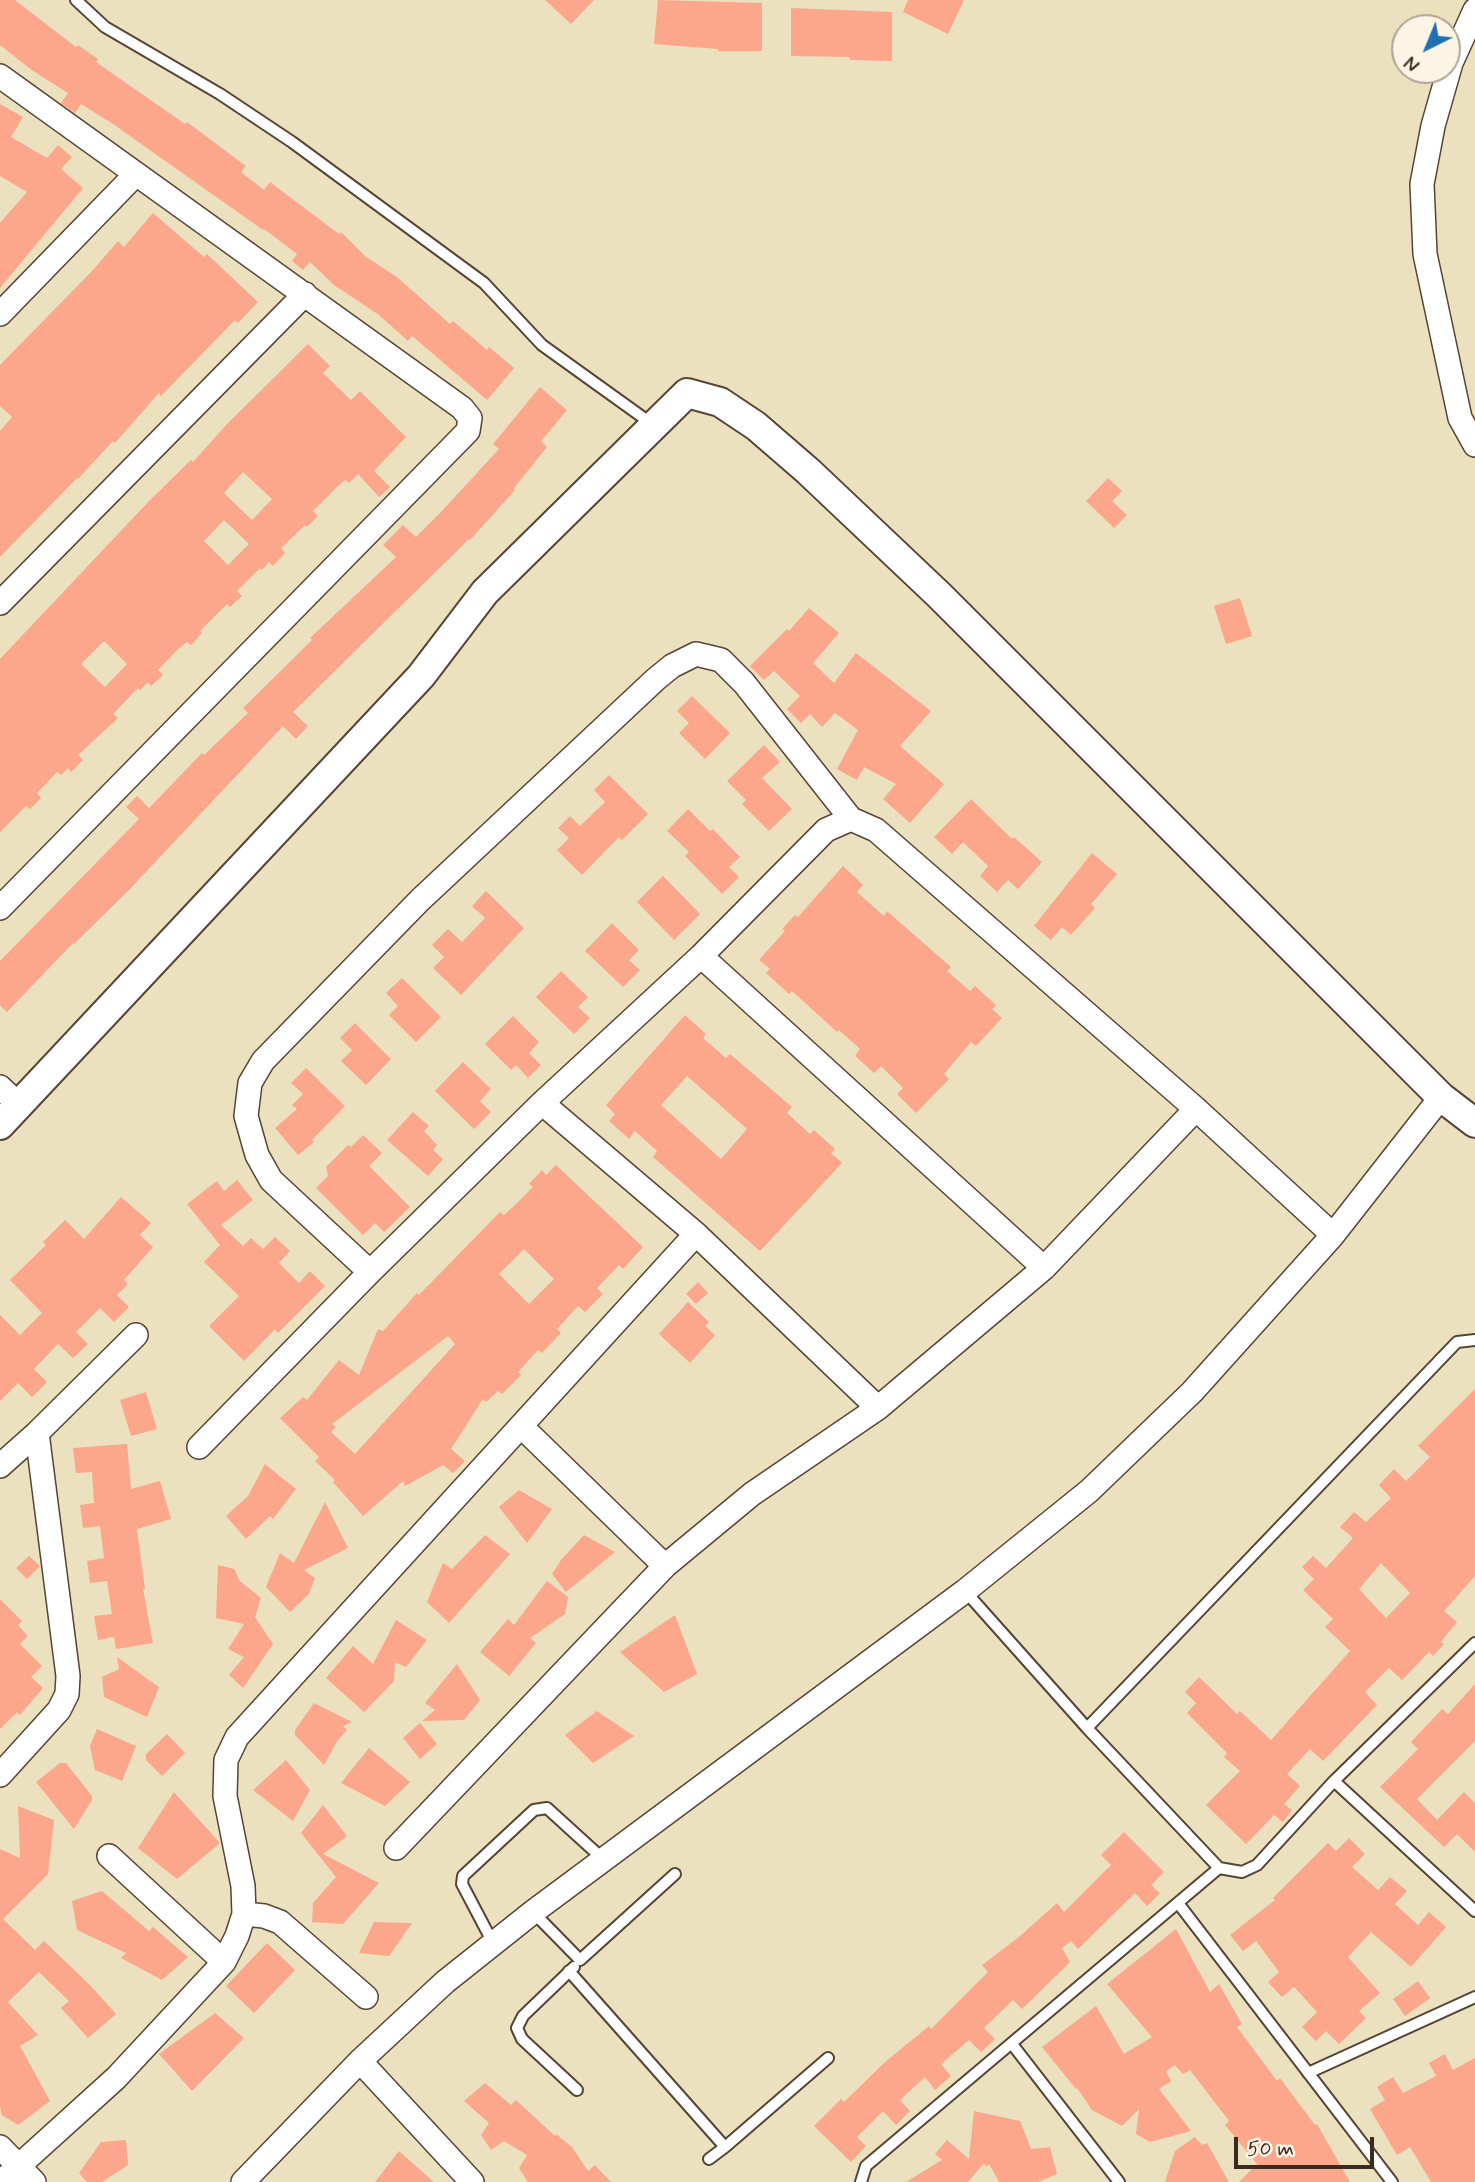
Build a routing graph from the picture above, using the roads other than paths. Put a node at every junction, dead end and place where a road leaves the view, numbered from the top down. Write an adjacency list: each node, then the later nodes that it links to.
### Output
1 (76, 0): 7 (lane)
2 (1475, 10): 8 (street)
3 (0, 76): 4 (street)
4 (136, 174): 5 (street); 6 (street)
5 (305, 294): 9 (street); 11 (street)
6 (5, 300)
7 (654, 426): 13 (street); 15 (street)
8 (1475, 445)
9 (0, 603)
10 (851, 819): 12 (street); 16 (street); 21 (street)
11 (0, 908)
12 (701, 956): 14 (street); 20 (street)
13 (1441, 1097): 17 (street); 19 (street)
14 (542, 1103): 18 (street); 21 (street)
15 (6, 1106)
16 (1196, 1109): 19 (street); 20 (street)
17 (1475, 1123)
18 (696, 1234): 24 (street); 25 (street)
19 (1333, 1235): 30 (street)
20 (1044, 1268): 24 (street)
21 (370, 1272): 27 (street)
22 (136, 1335): 26 (street)
23 (1475, 1340): 32 (lane)
24 (878, 1408): 29 (street)
25 (520, 1426): 29 (street); 43 (street)
26 (37, 1433): 28 (street); 33 (street)
27 (199, 1447)
28 (0, 1466)
29 (665, 1566): 35 (street)
30 (965, 1591): 32 (lane); 37 (street)
31 (1475, 1643): 34 (lane)
32 (1087, 1728): 38 (lane)
33 (0, 1775)
34 (1334, 1781): 38 (lane); 41 (lane)
35 (396, 1848)
36 (109, 1856): 46 (street)
37 (603, 1859): 42 (street); 44 (lane)
38 (1219, 1868): 40 (lane)
39 (675, 1874): 45 (lane)
40 (1178, 1903): 50 (lane); 53 (lane)
41 (1475, 1911)
42 (533, 1912): 44 (street); 45 (lane)
43 (244, 1914): 46 (street); 48 (street)
44 (493, 1943): 52 (street)
45 (580, 1960): 47 (lane)
46 (224, 1962): 58 (street)
47 (569, 1971): 54 (lane); 56 (lane)
48 (366, 1997)
49 (1475, 1997): 53 (lane)
50 (1012, 2044): 62 (lane); 63 (lane)
51 (828, 2058): 56 (lane)
52 (360, 2061): 60 (street); 61 (street)
53 (1308, 2073): 64 (lane)
54 (577, 2090)
55 (0, 2147): 58 (street)
56 (725, 2147): 57 (lane)
57 (709, 2159)
58 (27, 2175): 59 (street)
59 (1, 2182)
60 (243, 2182)
61 (472, 2182)
62 (860, 2182)
63 (1119, 2182)
64 (1392, 2182)

